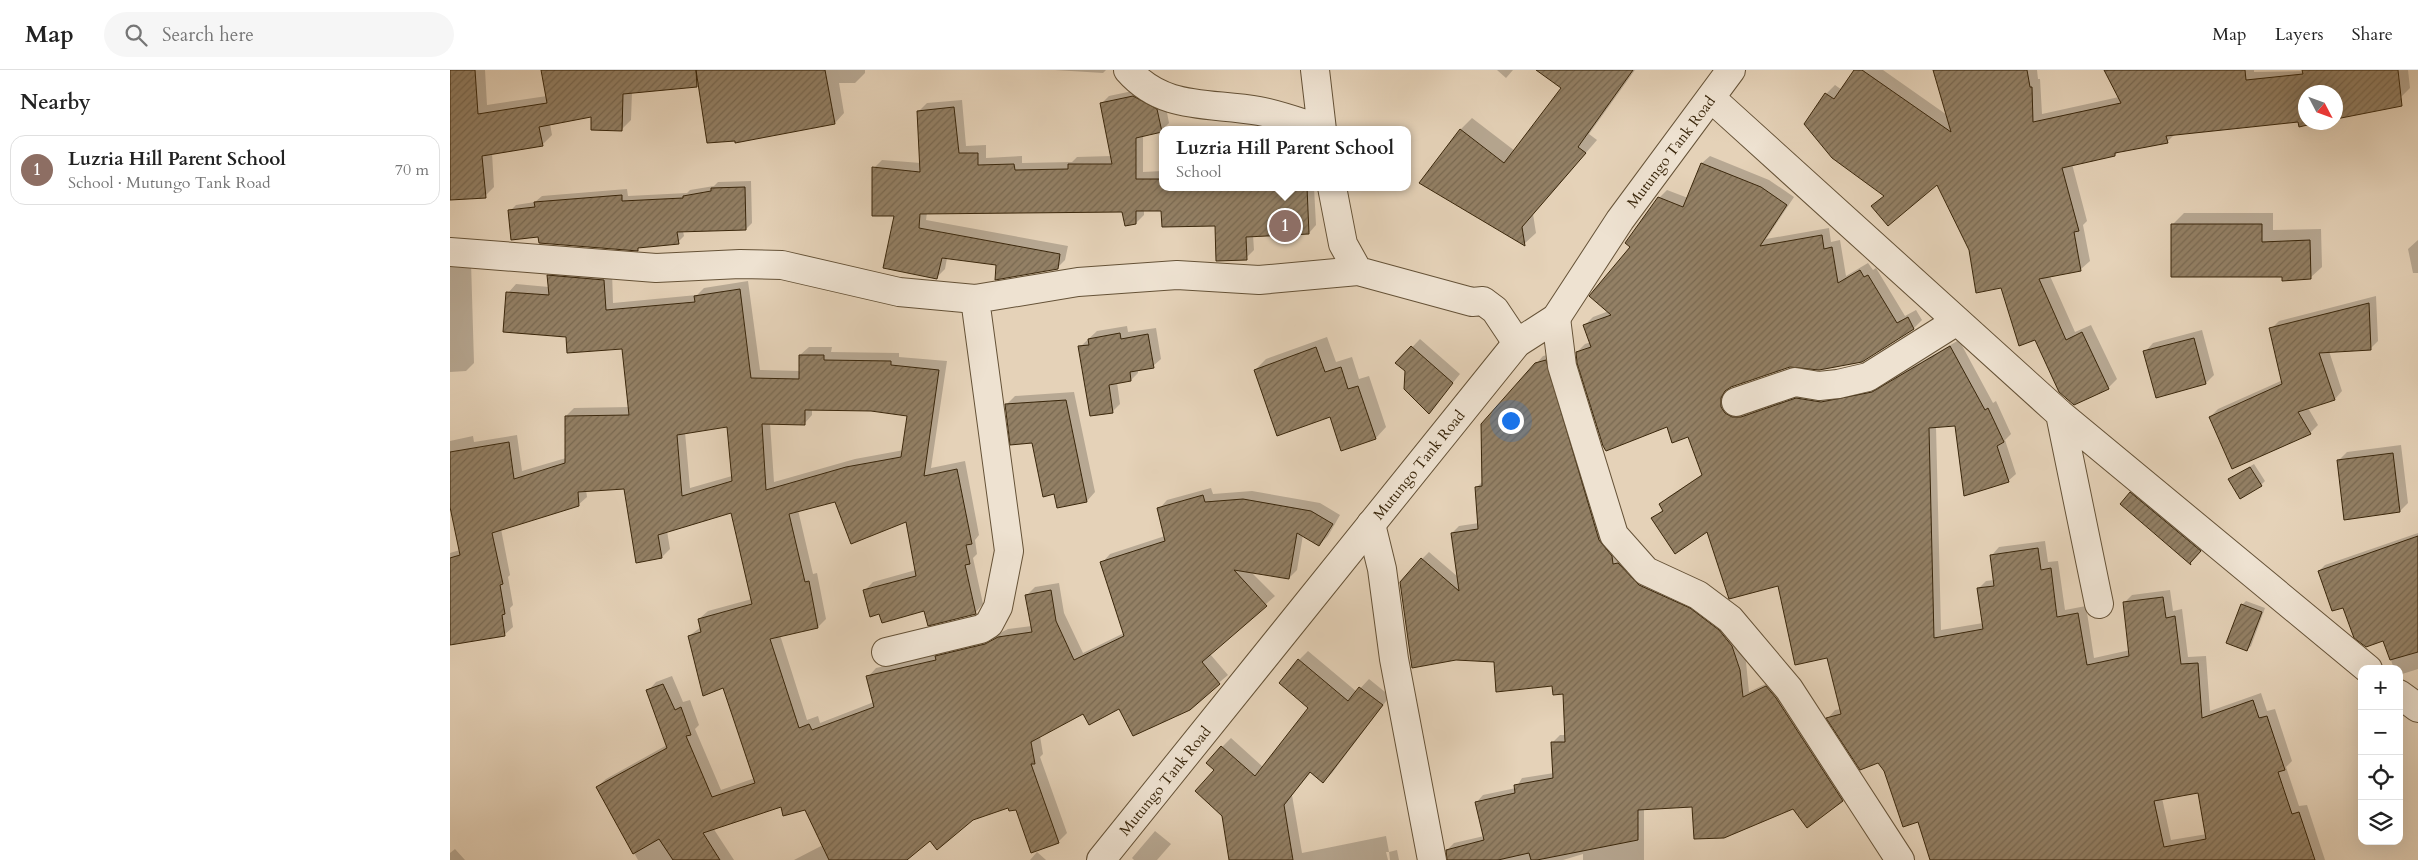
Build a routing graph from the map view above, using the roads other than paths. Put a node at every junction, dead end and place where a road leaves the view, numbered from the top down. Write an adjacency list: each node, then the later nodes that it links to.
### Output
1 (1128, 70): 5 (street)
2 (1315, 70): 6 (street)
3 (1731, 70): 4 (street, Mutungo Tank Road)
4 (1710, 98): 11 (street, Mutungo Tank Road); 12 (street)
5 (1312, 126)
6 (1322, 126)
7 (1333, 191): 9 (street)
8 (450, 252): 10 (street)
9 (1358, 271): 10 (street); 13 (street)
10 (975, 300): 18 (street)
11 (1556, 318): 13 (street, Mutungo Tank Road); 24 (street)
12 (1957, 321): 14 (street); 15 (street)
13 (1517, 343): 16 (street, Mutungo Tank Road)
14 (1736, 402)
15 (2060, 414): 17 (street); 19 (street)
16 (1371, 524): 22 (street, Mutungo Tank Road); 23 (street)
17 (2099, 604)
18 (886, 652)
19 (2363, 665)
20 (2403, 697): 21 (street)
21 (2418, 708)
22 (1101, 860)
23 (1432, 860)
24 (1900, 860)

